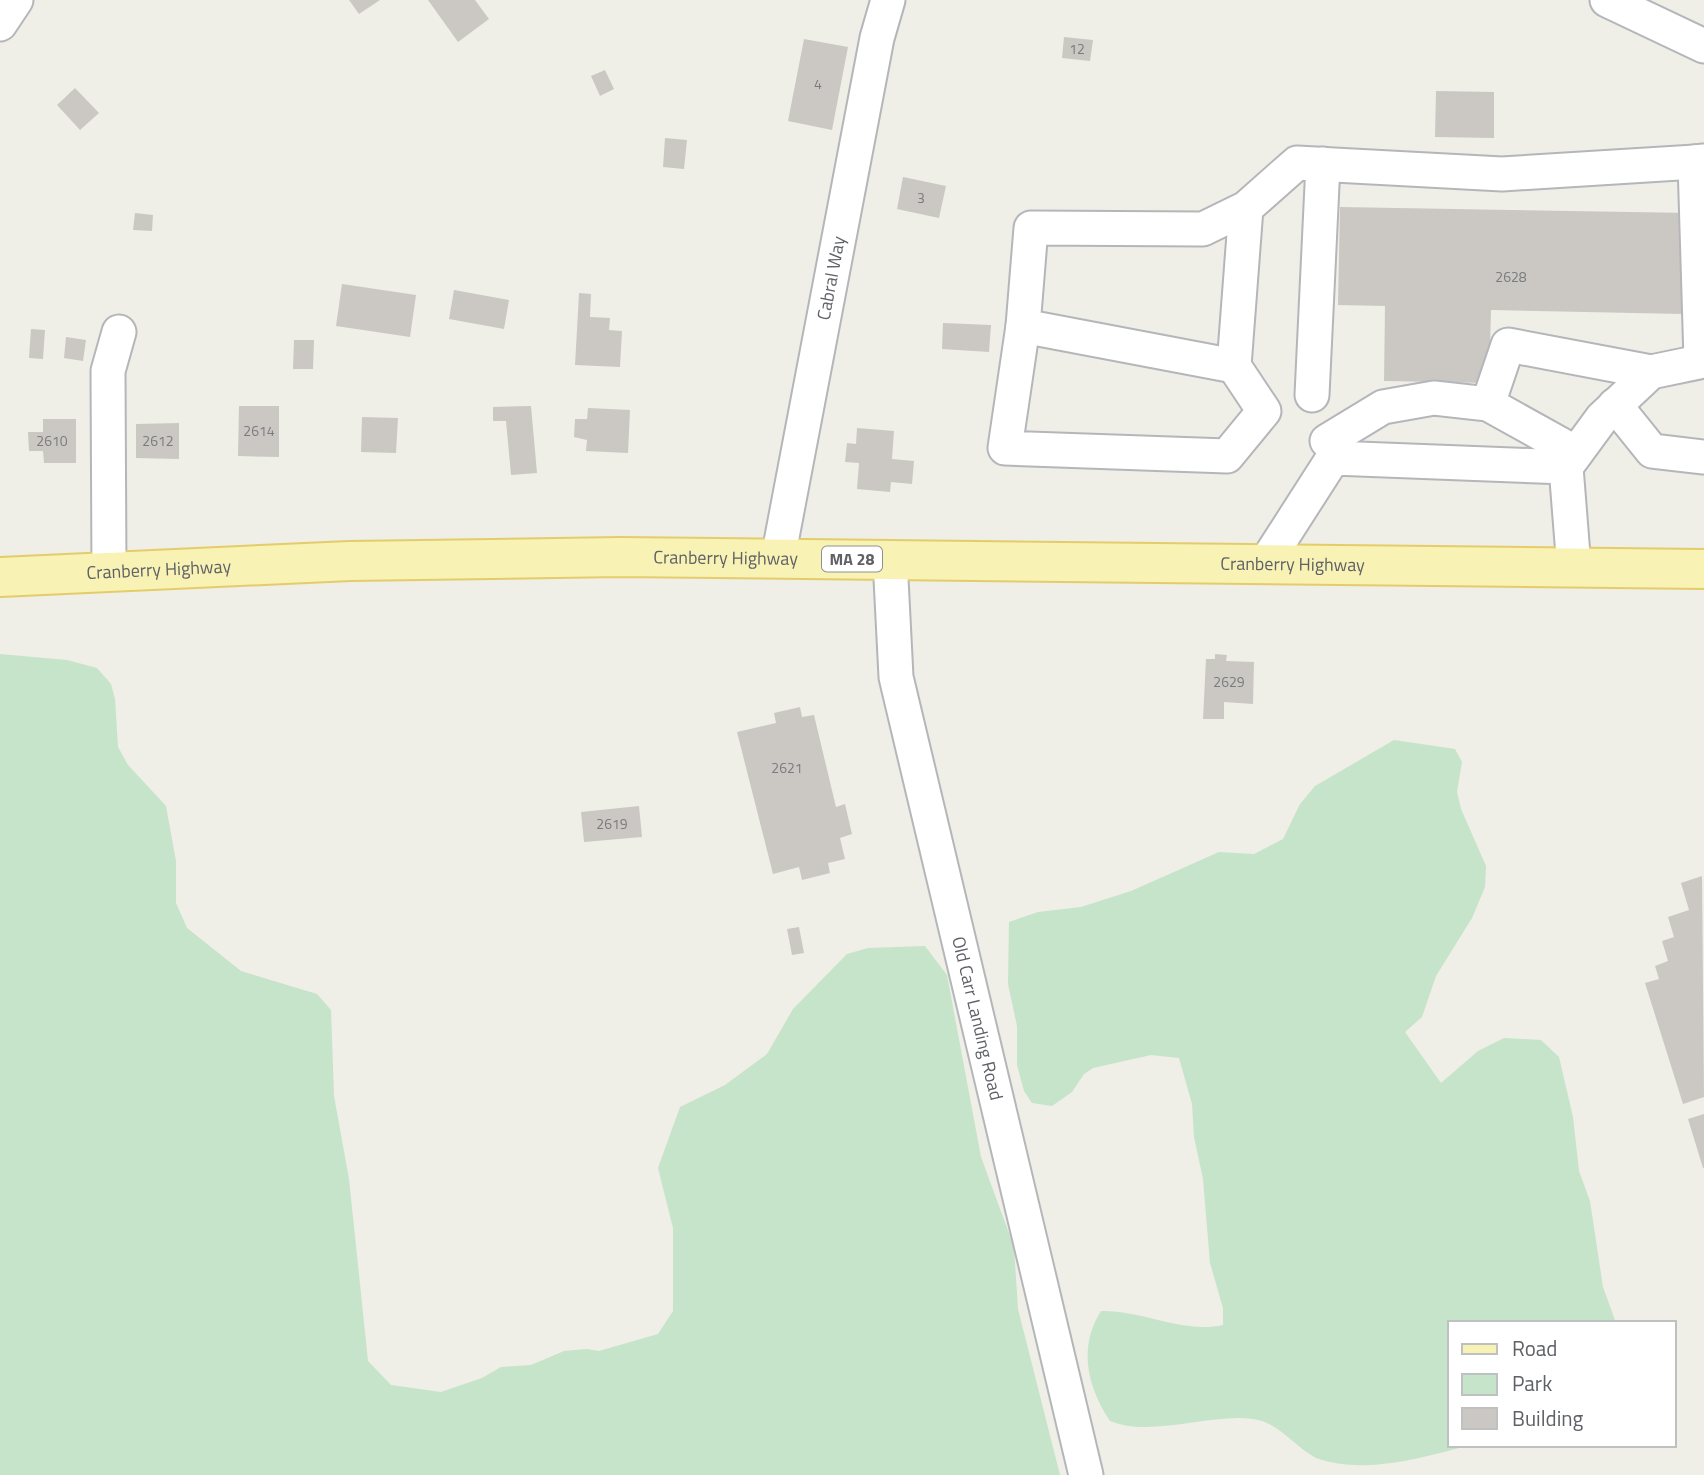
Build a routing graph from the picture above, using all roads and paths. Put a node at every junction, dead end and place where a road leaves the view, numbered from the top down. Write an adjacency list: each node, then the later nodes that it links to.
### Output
1 (16, 0): 4 (street)
2 (888, 0): 21 (street, Cabral Way)
3 (1606, 0): 5 (street)
4 (0, 24)
5 (1704, 46)
6 (1700, 162): 7 (street); 11 (street)
7 (1323, 164): 8 (street); 14 (street)
8 (1245, 208): 9 (street); 12 (street)
9 (1023, 326): 12 (street); 17 (street)
10 (119, 332): 26 (street)
11 (1703, 360): 13 (street)
12 (1234, 366): 17 (street)
13 (1651, 372): 15 (street); 16 (street)
14 (1312, 395): 17 (street); 18 (street)
15 (1488, 404): 18 (street); 20 (street)
16 (1615, 405): 19 (street); 20 (street)
17 (1265, 411)
18 (1330, 450): 20 (street); 23 (street)
19 (1704, 457)
20 (1571, 460): 24 (street)
21 (778, 558): 22 (main road, Cranberry Highway / MA 28); 26 (main road, Cranberry Highway / MA 28)
22 (890, 559): 23 (main road, Cranberry Highway / MA 28); 28 (street, Old Carr Landing Road)
23 (1265, 564): 24 (main road, Cranberry Highway / MA 28)
24 (1574, 568): 25 (main road, Cranberry Highway / MA 28)
25 (1704, 569)
26 (109, 572): 27 (main road, Cranberry Highway / MA 28)
27 (0, 577)
28 (1086, 1475)

